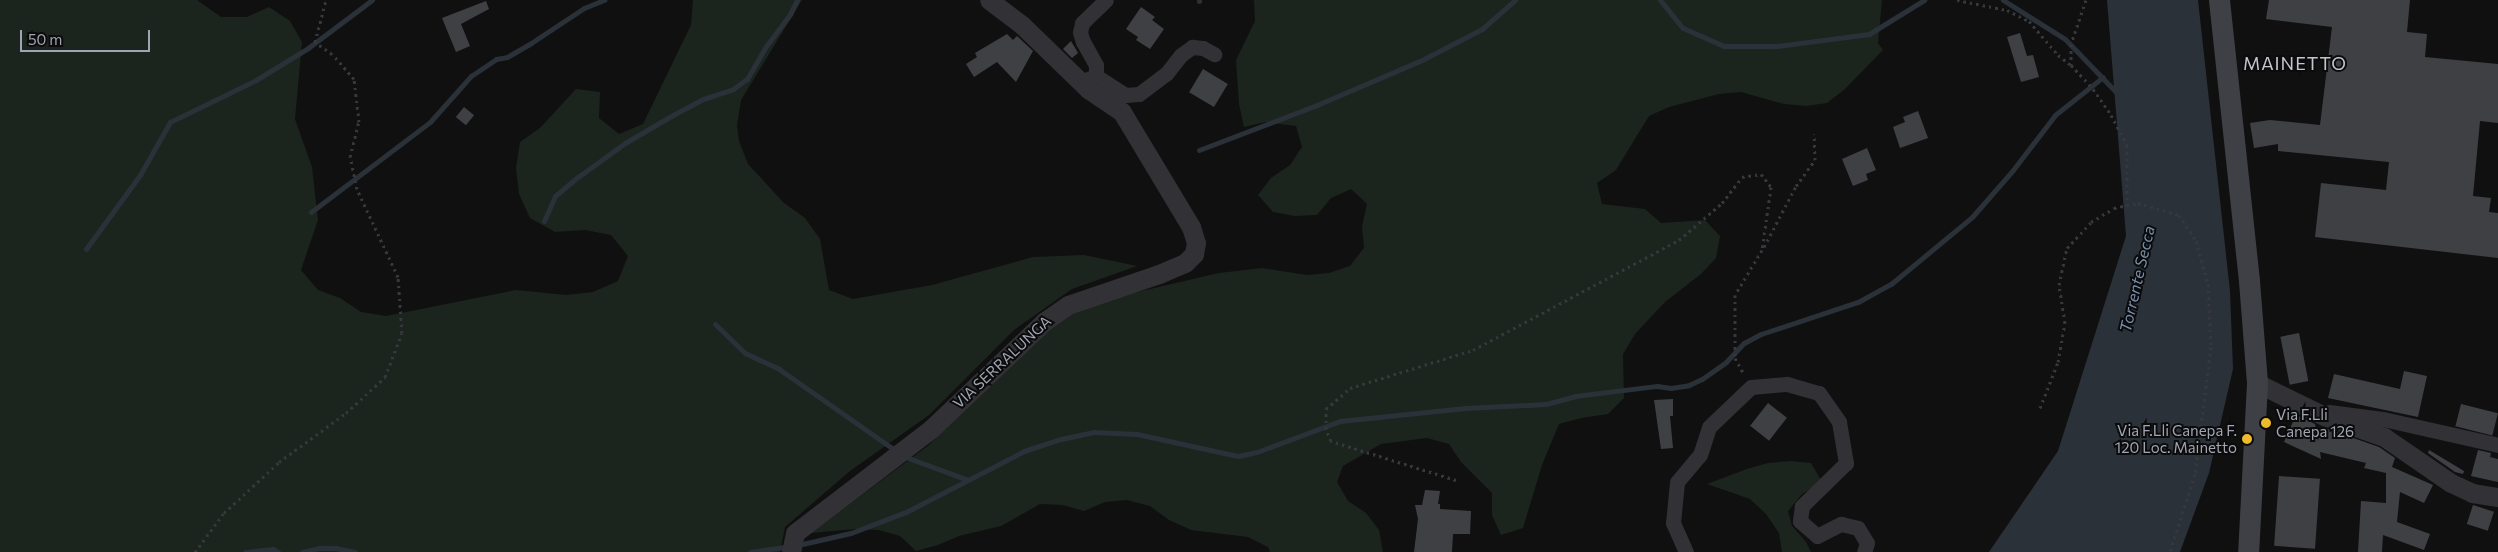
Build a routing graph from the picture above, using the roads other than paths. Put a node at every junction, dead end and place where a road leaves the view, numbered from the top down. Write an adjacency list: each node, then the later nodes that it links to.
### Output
1 (989, 0): 5 (street, VIA SERRALUNGA)
2 (1106, 0): 5 (street)
3 (2219, 0): 6 (main road)
4 (1214, 54): 5 (street, VIA SERRALUNGA)
5 (1088, 79): 10 (street, VIA SERRALUNGA)
6 (2257, 383): 7 (street); 13 (main road)
7 (2313, 410): 8 (street); 9 (street)
8 (2498, 445)
9 (2498, 497)
10 (790, 552)
11 (1686, 552): 12 (street)
12 (1864, 552)
13 (2248, 552)

